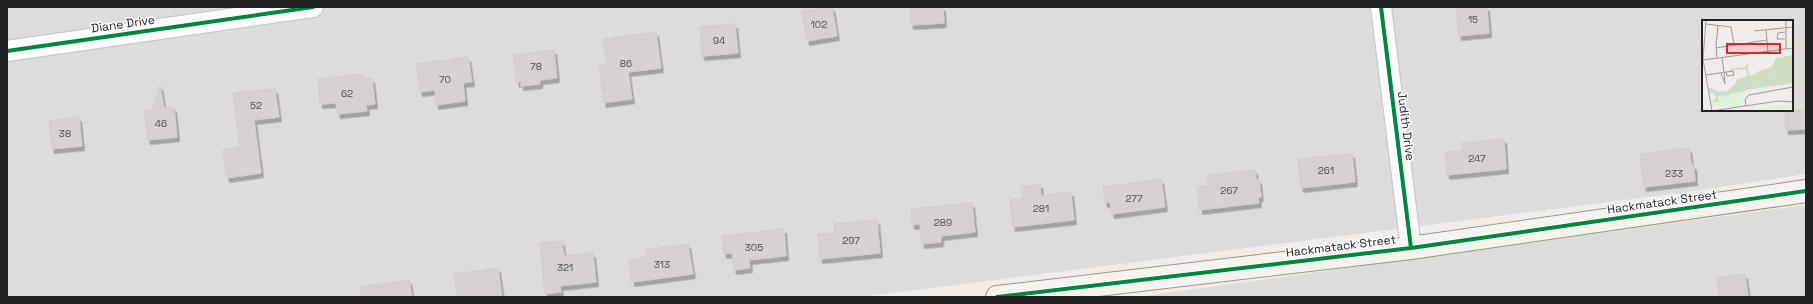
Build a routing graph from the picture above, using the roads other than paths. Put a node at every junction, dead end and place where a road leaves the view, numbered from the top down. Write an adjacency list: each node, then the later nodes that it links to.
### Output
1 (313, 7): 3 (street, Diane Drive)
2 (1381, 7): 6 (street, Judith Drive)
3 (232, 13): 4 (street, Diane Drive)
4 (7, 51)
5 (1806, 191): 6 (street, Hackmatack Street)
6 (1411, 248): 7 (street, Hackmatack Street)
7 (997, 297)

